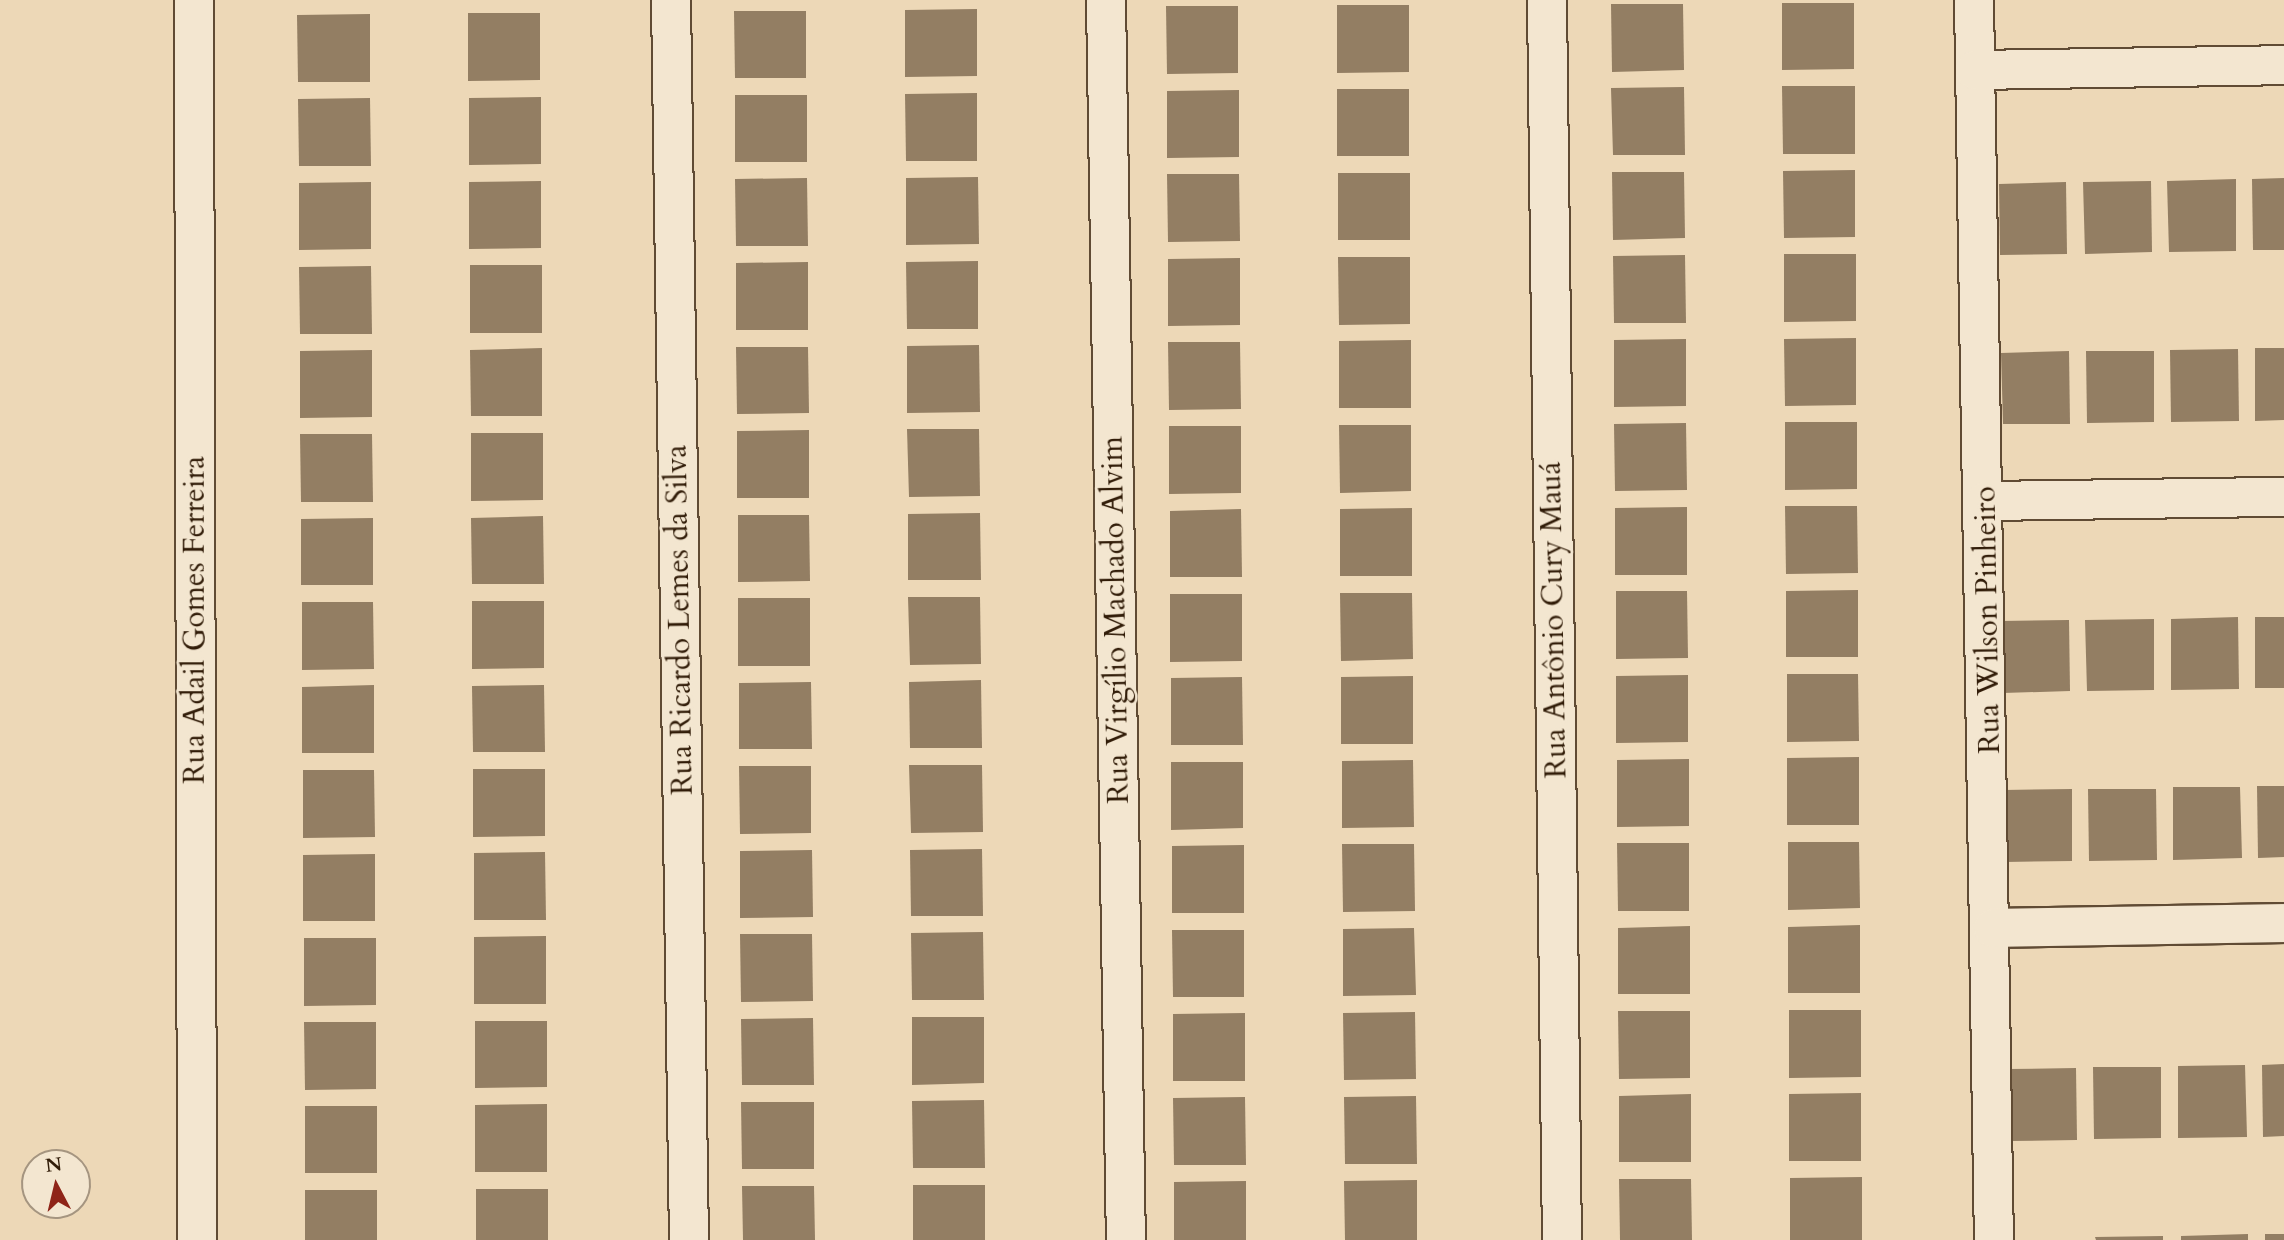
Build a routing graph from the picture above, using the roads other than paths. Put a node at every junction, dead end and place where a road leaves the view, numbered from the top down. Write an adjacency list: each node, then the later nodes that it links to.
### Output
1 (194, 0): 12 (street, Rua Adail Gomes Ferreira)
2 (671, 0): 13 (street, Rua Ricardo Lemes da Silva)
3 (1106, 0): 14 (street, Rua Virgílio Machado Alvim)
4 (1547, 0): 15 (street, Rua Antônio Cury Mauá)
5 (1975, 0): 7 (street, Rua Wilson Pinheiro)
6 (2284, 65): 7 (street)
7 (1975, 70): 9 (street, Rua Wilson Pinheiro)
8 (2284, 497): 9 (street)
9 (1986, 500): 11 (street, Rua Wilson Pinheiro)
10 (2284, 923): 11 (street)
11 (1993, 928): 16 (street, Rua Wilson Pinheiro)
12 (197, 1240)
13 (689, 1240)
14 (1126, 1240)
15 (1562, 1240)
16 (1994, 1240)

